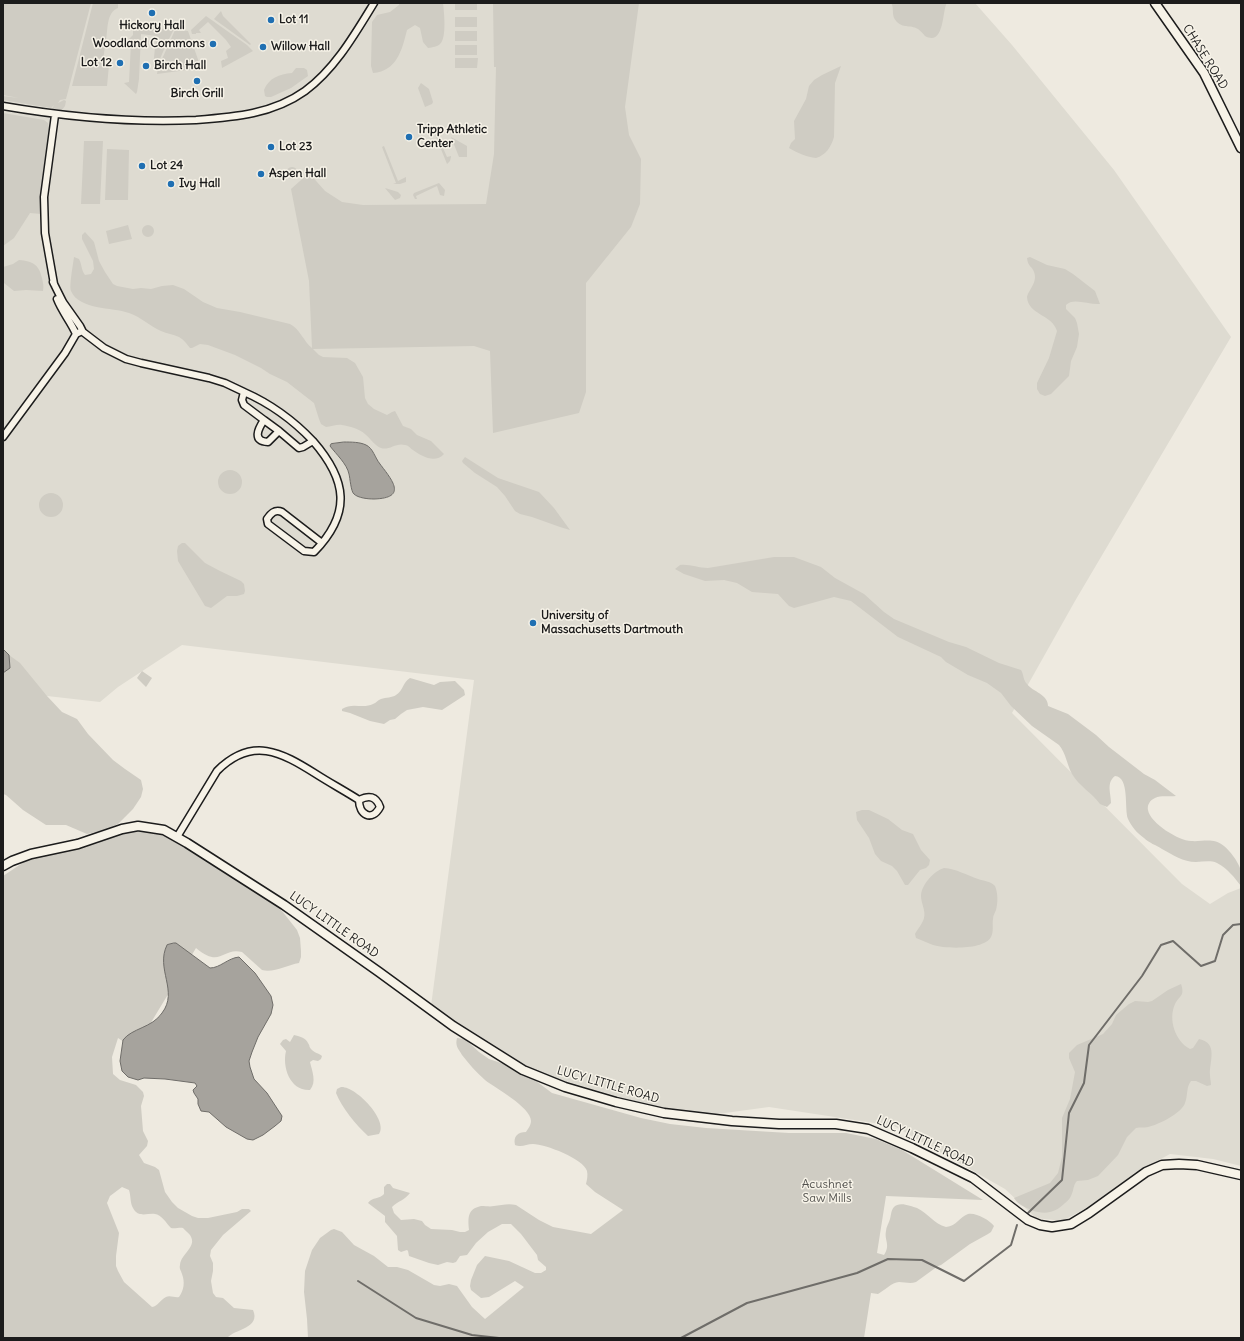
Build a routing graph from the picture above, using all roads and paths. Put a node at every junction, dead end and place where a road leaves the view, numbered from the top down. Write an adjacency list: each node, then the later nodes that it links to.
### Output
1 (374, 3): 4 (street)
2 (1155, 3): 5 (street, CHASE ROAD)
3 (3, 106): 4 (street)
4 (55, 115): 6 (street)
5 (1241, 148)
6 (80, 333): 7 (street); 10 (street)
7 (244, 392): 8 (street); 11 (street)
8 (264, 420): 9 (street); 9 (street)
9 (279, 431): 11 (street)
10 (3, 437)
11 (313, 441): 12 (street)
12 (322, 543): 12 (street)
13 (359, 800): 14 (street)
14 (177, 837): 15 (street, LUCY LITTLE ROAD); 16 (street, LUCY LITTLE ROAD)
15 (3, 866)
16 (1241, 1175)

